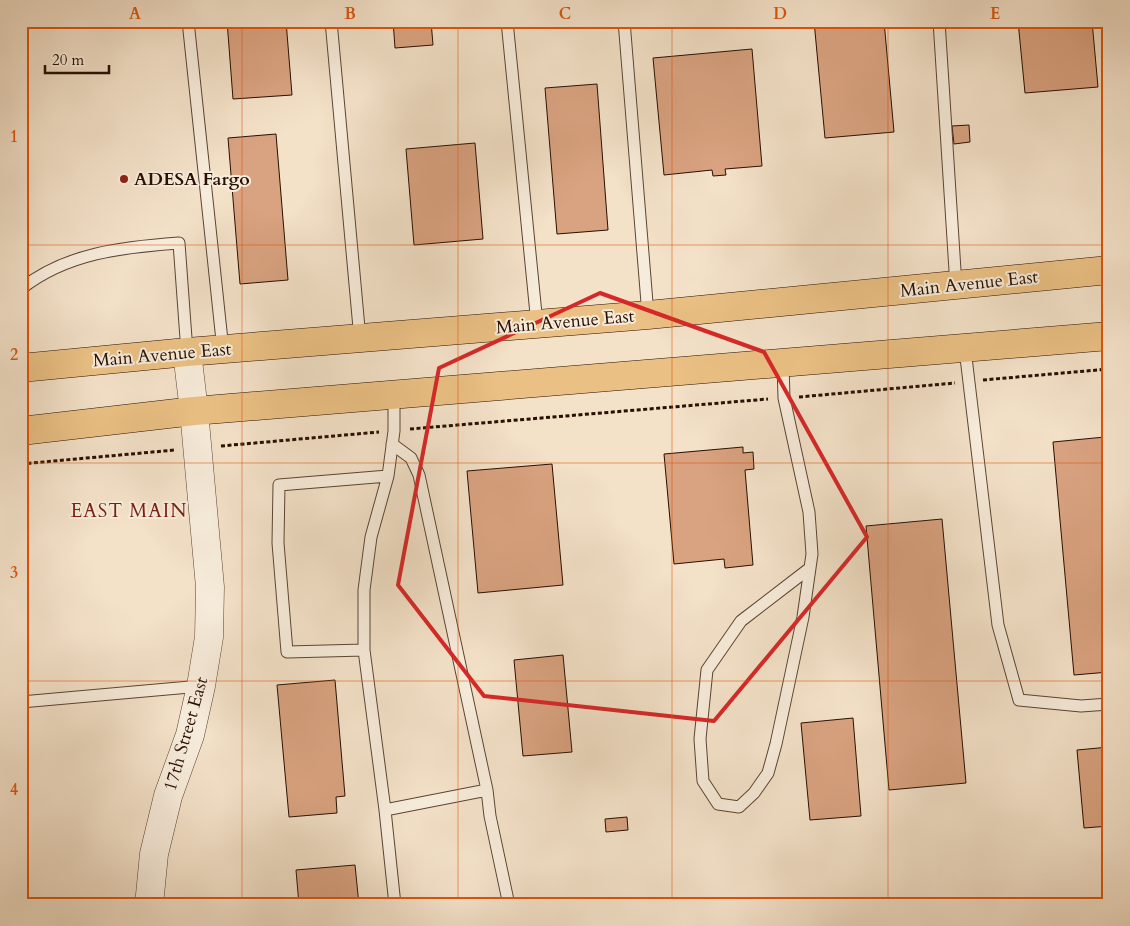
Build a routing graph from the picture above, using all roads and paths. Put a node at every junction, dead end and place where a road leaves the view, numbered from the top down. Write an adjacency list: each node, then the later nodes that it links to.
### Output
1 (188, 21): 14 (lane)
2 (331, 21): 12 (lane)
3 (507, 21): 10 (lane)
4 (624, 21): 9 (lane)
5 (940, 21): 7 (lane)
6 (1109, 270): 7 (main road, Main Avenue East)
7 (956, 286): 9 (main road, Main Avenue East)
8 (21, 289): 15 (lane)
9 (648, 315): 10 (main road, Main Avenue East)
10 (536, 324): 12 (main road, Main Avenue East)
11 (1109, 336): 13 (main road)
12 (360, 339): 14 (main road, Main Avenue East)
13 (965, 348): 16 (main road); 19 (lane)
14 (223, 350): 15 (main road, Main Avenue East)
15 (187, 352): 17 (main road, Main Avenue East); 22 (street, 17th Street East)
16 (783, 364): 20 (main road); 21 (lane)
17 (21, 368)
18 (1109, 370): 19 (path)
19 (968, 382): 21 (path); 34 (lane)
20 (394, 395): 22 (main road); 24 (lane)
21 (784, 398): 24 (path); 30 (lane)
22 (194, 411): 23 (main road); 32 (street, 17th Street East)
23 (21, 431)
24 (394, 431): 25 (lane); 26 (path)
25 (392, 444): 29 (lane); 35 (lane)
26 (236, 445)
27 (149, 452): 28 (path)
28 (21, 464)
29 (388, 476): 31 (lane); 31 (lane)
30 (810, 568): 30 (lane)
31 (364, 650): 36 (lane)
32 (201, 686): 33 (lane); 37 (street, 17th Street East)
33 (21, 702)
34 (1109, 704)
35 (487, 790): 36 (lane); 39 (lane)
36 (386, 810): 38 (lane)
37 (149, 905)
38 (396, 905)
39 (509, 905)

